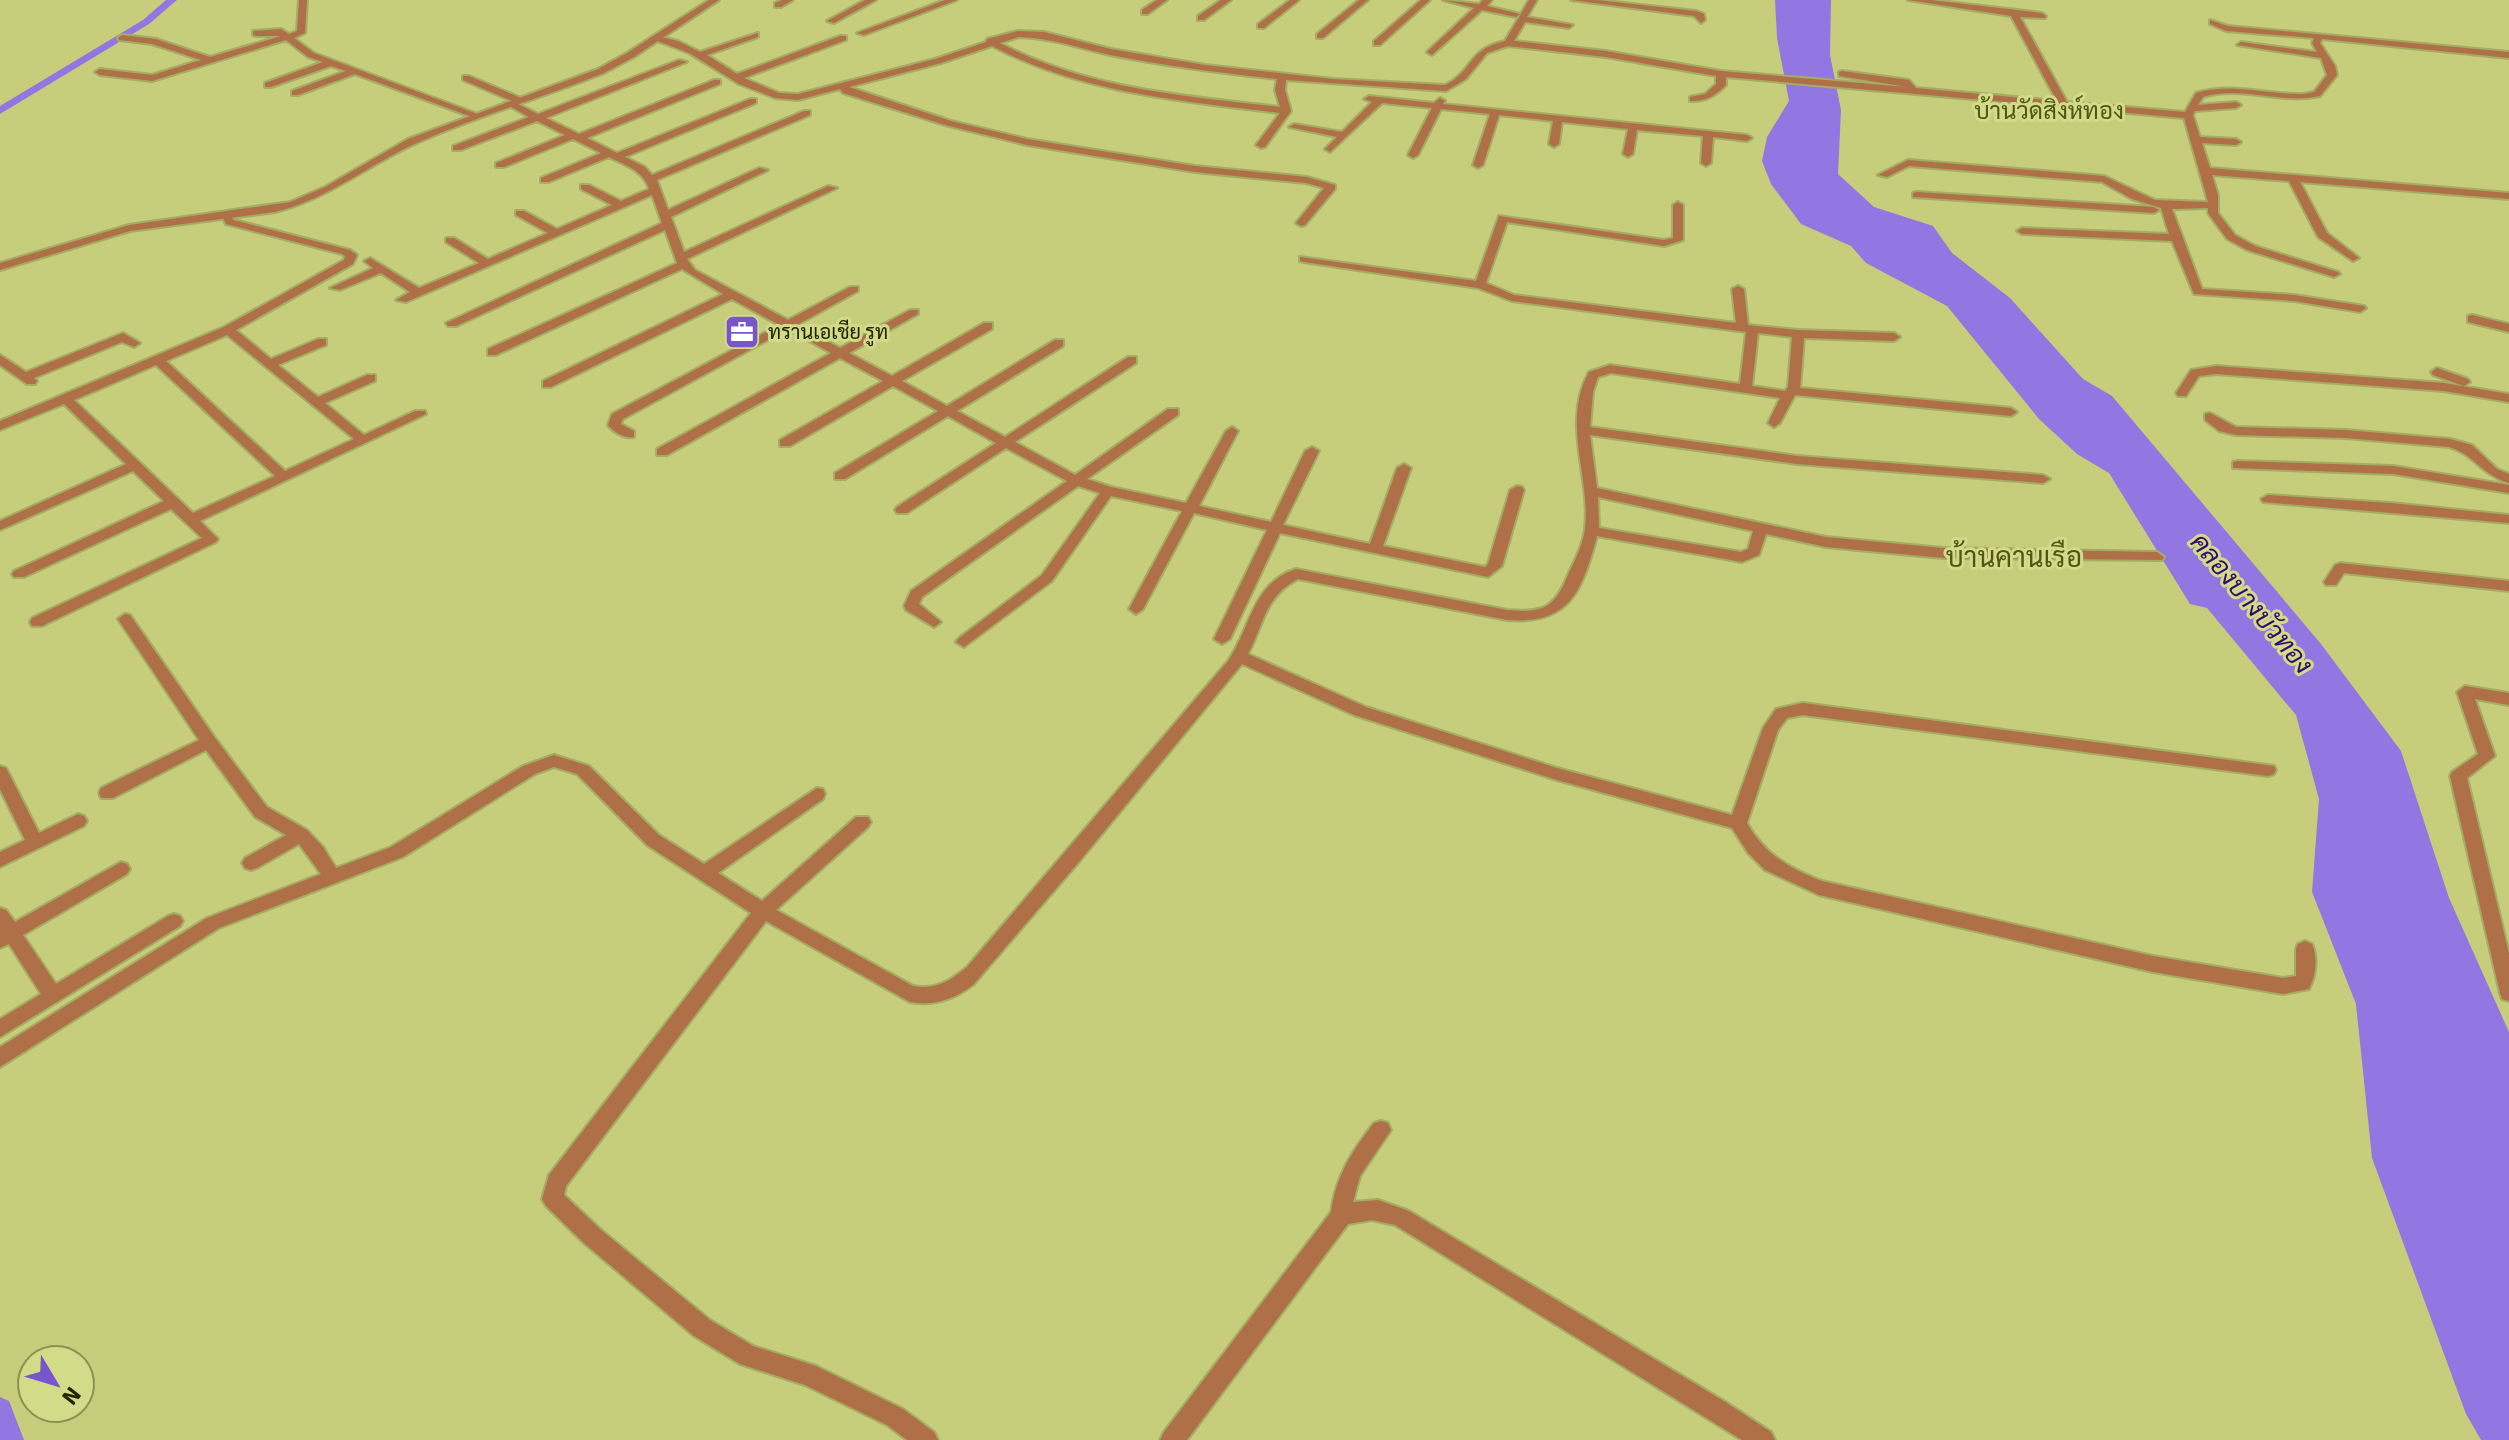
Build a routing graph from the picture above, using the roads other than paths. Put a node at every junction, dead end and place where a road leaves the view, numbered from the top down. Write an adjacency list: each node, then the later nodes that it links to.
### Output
1 (303, 0): 32 (street)
2 (715, 0): 35 (street)
3 (789, 0): 16 (street)
4 (872, 0): 23 (street)
5 (953, 0): 28 (street)
6 (1163, 0): 17 (street)
7 (1227, 0): 21 (street)
8 (1295, 0): 26 (street)
9 (1364, 0): 30 (street)
10 (1426, 0): 37 (street)
11 (1447, 0): 15 (street)
12 (1533, 0): 20 (street)
13 (1575, 0): 22 (street)
14 (1912, 0): 18 (street)
15 (1484, 4): 20 (street); 40 (street)
16 (778, 5)
17 (1145, 12)
18 (2014, 14): 19 (street); 67 (street)
19 (2042, 16)
20 (1519, 17): 25 (street); 38 (street)
21 (1201, 18)
22 (1701, 20)
23 (831, 21)
24 (2213, 22): 31 (street)
25 (1569, 25)
26 (1261, 26)
27 (256, 33): 32 (street)
28 (861, 33)
29 (755, 35): 41 (street)
30 (1320, 36)
31 (2319, 36): 42 (street); 43 (street)
32 (289, 37): 44 (street); 47 (street)
33 (122, 38): 44 (street)
34 (843, 38): 56 (street)
35 (656, 39): 41 (street); 65 (street)
36 (990, 41): 49 (street); 60 (street); 70 (street)
37 (1377, 43)
38 (1508, 43): 51 (street); 61 (street)
39 (2241, 45): 43 (street)
40 (1432, 52)
41 (699, 55): 56 (street)
42 (2509, 55)
43 (2324, 56): 71 (street)
44 (212, 61): 50 (street)
45 (1877, 61): 54 (street)
46 (682, 62): 75 (street)
47 (330, 63): 48 (street); 59 (street)
48 (355, 71): 63 (street); 74 (street)
49 (1232, 71): 53 (street); 58 (street)
50 (100, 72)
51 (1721, 74): 62 (street); 64 (street)
52 (1842, 74): 54 (street)
53 (1282, 77): 61 (street); 70 (street)
54 (1880, 77): 62 (street)
55 (466, 78): 65 (street)
56 (736, 78): 60 (street)
57 (717, 82): 81 (street)
58 (1226, 82)
59 (268, 85)
60 (843, 85): 113 (street)
61 (1446, 88): 69 (street)
62 (1913, 92): 67 (street)
63 (295, 93)
64 (1693, 99)
65 (514, 101): 74 (street); 75 (street)
66 (753, 101): 90 (street)
67 (2064, 104): 71 (street)
68 (2236, 105): 71 (street)
69 (1437, 107): 73 (street); 79 (street); 91 (street)
70 (1286, 111): 86 (street)
71 (2190, 111): 83 (street)
72 (807, 113): 100 (street)
73 (1495, 113): 76 (street); 94 (street)
74 (475, 115): 109 (street)
75 (538, 117): 81 (street); 87 (street)
76 (1558, 119): 78 (street); 85 (street)
77 (1294, 127): 79 (street)
78 (1633, 127): 80 (street); 89 (street)
79 (1343, 135): 88 (street)
80 (1708, 135): 82 (street); 92 (street)
81 (576, 136): 90 (street); 93 (street)
82 (1747, 138)
83 (2195, 140): 84 (street); 96 (street)
84 (2236, 142)
85 (1554, 144)
86 (1261, 145)
87 (457, 148)
88 (1330, 149)
89 (1628, 154)
90 (613, 155): 99 (street); 100 (street)
91 (1413, 155)
92 (1706, 163)
93 (500, 165)
94 (1478, 165)
95 (763, 170): 112 (street)
96 (2203, 171): 98 (street); 107 (street)
97 (1883, 175): 108 (street)
98 (2293, 178): 104 (street); 119 (street)
99 (545, 180)
100 (653, 184): 105 (street); 112 (street)
101 (585, 187): 105 (street)
102 (832, 188): 122 (street)
103 (1917, 195): 108 (street)
104 (2509, 196)
105 (621, 205): 115 (street)
106 (1678, 205): 127 (street)
107 (2211, 205): 108 (street); 126 (street)
108 (2167, 209): 117 (street)
109 (249, 213): 111 (street); 116 (street)
110 (520, 213): 115 (street)
111 (227, 216): 116 (street); 124 (street)
112 (667, 220): 122 (street); 138 (street)
113 (1301, 223)
114 (2022, 231): 117 (street)
115 (556, 233): 123 (street)
116 (279, 234): 142 (street)
117 (2176, 238): 134 (street)
118 (450, 240): 123 (street)
119 (2353, 258)
120 (1304, 259): 127 (street)
121 (370, 261): 125 (street)
122 (682, 261): 132 (street); 148 (street)
123 (487, 263): 131 (street)
124 (0, 267)
125 (381, 269): 128 (street); 131 (street)
126 (2334, 274)
127 (1480, 285): 141 (street)
128 (336, 288)
129 (854, 289): 139 (street)
130 (1738, 289): 141 (street)
131 (419, 293): 133 (street)
132 (733, 294): 139 (street); 157 (street)
133 (402, 300)
134 (2360, 308)
135 (914, 312): 149 (street)
136 (2472, 319): 137 (street)
137 (2508, 322)
138 (452, 323)
139 (787, 325): 149 (street); 174 (street)
140 (988, 326): 156 (street)
141 (1747, 329): 143 (street); 159 (street)
142 (228, 330): 152 (street); 153 (street)
143 (1798, 334): 144 (street); 160 (street)
144 (1894, 337)
145 (322, 342): 153 (street)
146 (134, 343): 150 (street)
147 (1059, 343): 165 (street)
148 (492, 352)
149 (840, 353): 156 (street); 179 (street)
150 (0, 359)
151 (1132, 360): 177 (street)
152 (159, 361): 163 (street); 184 (street)
153 (270, 364): 164 (street)
154 (2437, 372): 158 (street)
155 (371, 378): 164 (street)
156 (892, 381): 165 (street); 176 (street)
157 (547, 384)
158 (2509, 387)
159 (1746, 388): 160 (street); 172 (street)
160 (1790, 393): 167 (street); 170 (street)
161 (2182, 393): 162 (street)
162 (2509, 398)
163 (67, 400): 171 (street); 180 (street)
164 (316, 402): 175 (street)
165 (947, 411): 177 (street); 183 (street)
166 (1173, 412): 187 (street)
167 (2011, 412)
168 (420, 414): 175 (street)
169 (2210, 417): 186 (street)
170 (1774, 423)
171 (0, 426)
172 (1584, 430): 185 (street); 191 (street)
173 (1232, 431): 194 (street)
174 (629, 434)
175 (363, 440): 184 (street)
176 (785, 443)
177 (1005, 443): 187 (street); 195 (street)
178 (1312, 451): 199 (street)
179 (662, 452)
180 (135, 465): 193 (street); 198 (street)
181 (2238, 465): 188 (street)
182 (1404, 468): 202 (street)
183 (840, 476)
184 (284, 477): 196 (street)
185 (2043, 479)
186 (2509, 479)
187 (1075, 480): 190 (street); 210 (street)
188 (2509, 489)
189 (1517, 490): 202 (street)
190 (1108, 491): 194 (street); 212 (street)
191 (1589, 491): 200 (street); 201 (street)
192 (2268, 499): 197 (street)
193 (174, 502): 196 (street); 204 (street)
194 (1190, 509): 199 (street); 207 (street)
195 (902, 510)
196 (192, 519): 209 (street)
197 (2509, 519)
198 (0, 526)
199 (1275, 528): 202 (street); 211 (street)
200 (1761, 528): 201 (street); 203 (street)
201 (1592, 531): 213 (street)
202 (1375, 550)
203 (2157, 557)
204 (19, 574)
205 (2331, 582): 206 (street)
206 (2509, 586)
207 (1136, 609)
208 (125, 619): 215 (street)
209 (37, 622)
210 (934, 622)
211 (1222, 639)
212 (964, 642)
213 (1240, 657): 222 (street); 230 (street)
214 (2509, 699): 235 (street)
215 (209, 742): 218 (street); 223 (street)
216 (2268, 770): 222 (street)
217 (0, 772): 224 (street)
218 (107, 793)
219 (817, 794): 228 (street)
220 (78, 821): 224 (street)
221 (862, 822): 230 (street)
222 (1738, 823): 234 (street)
223 (301, 835): 226 (street); 229 (street)
224 (35, 842): 225 (street)
225 (0, 860)
226 (251, 863)
227 (121, 869): 233 (street)
228 (704, 873): 229 (street); 230 (street)
229 (333, 878): 238 (street)
230 (763, 911): 241 (street)
231 (0, 915): 233 (street)
232 (174, 921): 236 (street)
233 (6, 937): 236 (street)
234 (2305, 949)
235 (2509, 993)
236 (53, 996): 237 (street)
237 (0, 1029)
238 (0, 1058)
239 (1381, 1130): 240 (street)
240 (1341, 1216): 242 (street); 243 (street)
241 (926, 1440)
242 (1172, 1440)
243 (1763, 1440)

